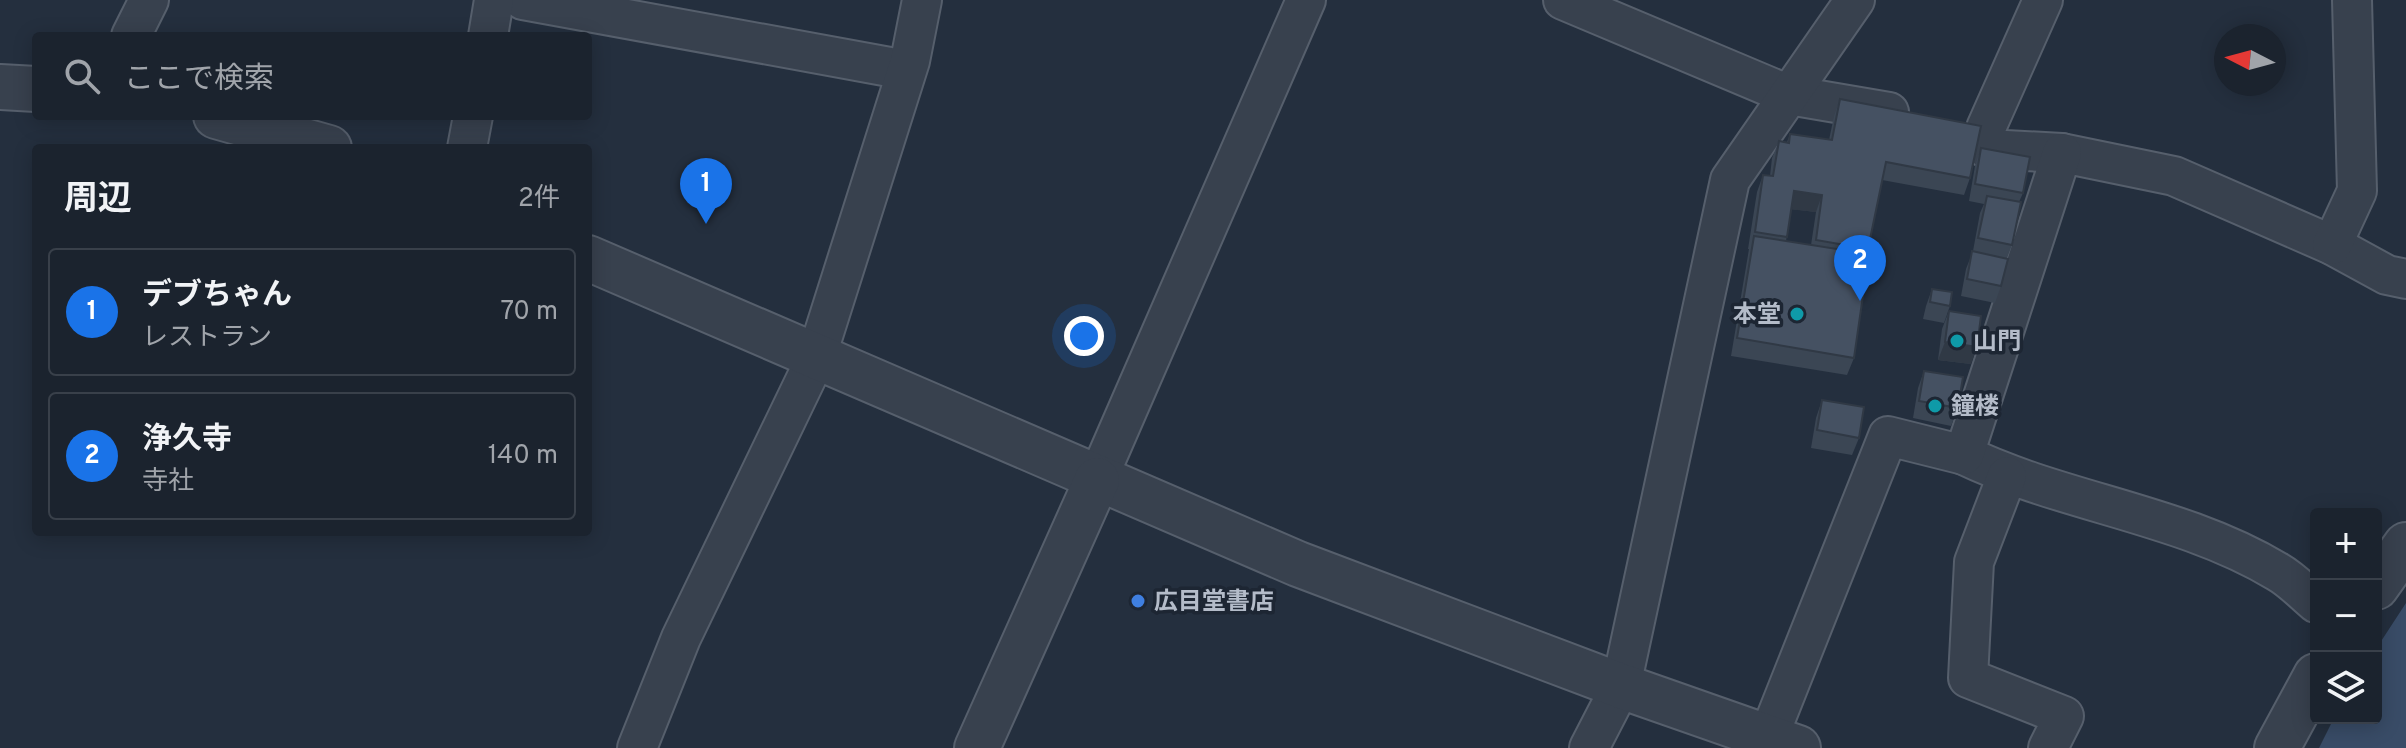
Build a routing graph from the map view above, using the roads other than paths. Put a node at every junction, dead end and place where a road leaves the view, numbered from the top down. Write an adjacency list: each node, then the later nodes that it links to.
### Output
1 (149, 0): 10 (street)
2 (494, 0): 11 (street)
3 (523, 0): 12 (street)
4 (922, 0): 12 (street)
5 (1306, 0): 28 (street)
6 (1563, 0): 15 (street)
7 (1855, 0): 15 (street)
8 (2043, 0): 18 (street)
9 (2352, 0): 22 (street)
10 (133, 32)
11 (489, 32)
12 (906, 70): 25 (street)
13 (0, 87): 14 (street)
14 (32, 89)
15 (1789, 95): 18 (street); 32 (street)
16 (230, 120): 19 (street)
17 (472, 120): 20 (street)
18 (1956, 123): 21 (street)
19 (315, 144)
20 (468, 144)
21 (2062, 153): 22 (street); 26 (street)
22 (2332, 245): 24 (street)
23 (592, 260): 25 (street)
24 (2406, 279)
25 (816, 358): 28 (street); 35 (street)
26 (1964, 455): 27 (street); 34 (street)
27 (2007, 476): 31 (street); 38 (street)
28 (1097, 480): 32 (street); 36 (street)
29 (2406, 545): 30 (street)
30 (2381, 580)
31 (2310, 598)
32 (1621, 686): 34 (street); 37 (street)
33 (2310, 687): 39 (street)
34 (1783, 743)
35 (637, 748)
36 (977, 748)
37 (1589, 748)
38 (2048, 748)
39 (2277, 748)

